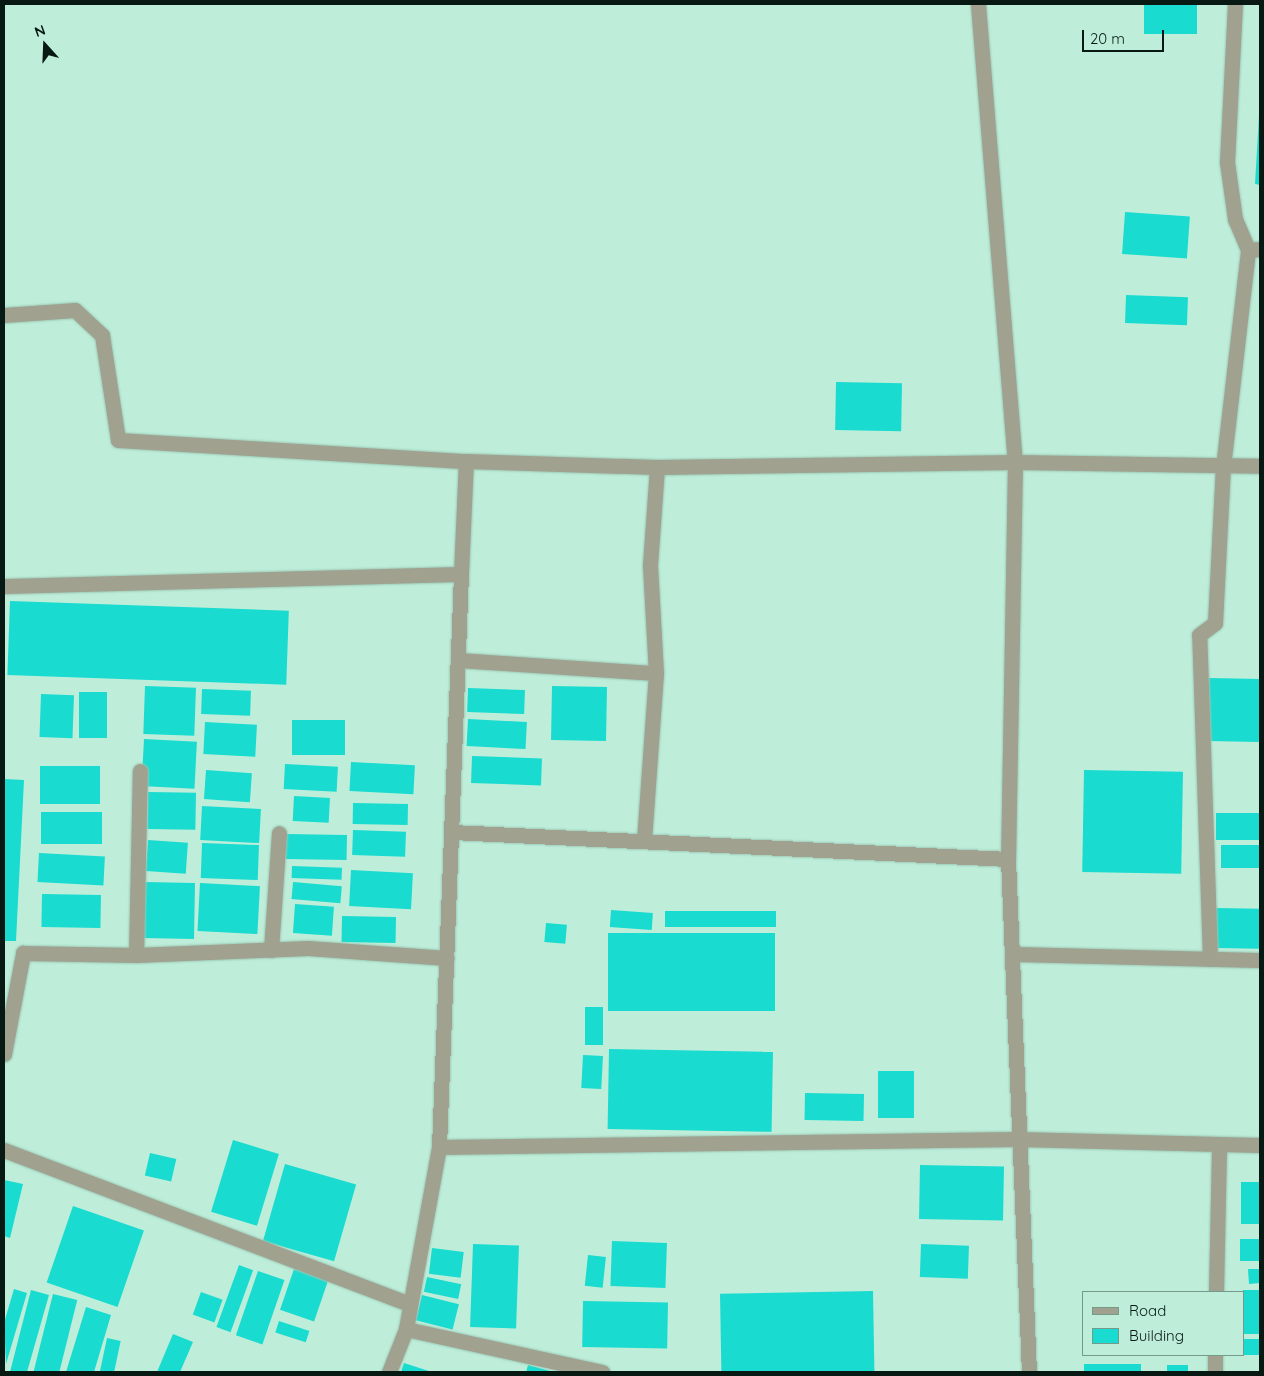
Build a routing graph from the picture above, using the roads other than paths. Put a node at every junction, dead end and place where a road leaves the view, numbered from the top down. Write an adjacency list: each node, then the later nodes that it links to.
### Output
1 (978, 4): 6 (street)
2 (1235, 4): 3 (street)
3 (1254, 249): 9 (street)
4 (4, 315): 5 (street)
5 (466, 461): 8 (street); 10 (street)
6 (1015, 462): 8 (street); 9 (street); 18 (street)
7 (1260, 466): 9 (street)
8 (657, 467): 13 (street)
9 (1223, 467): 23 (street)
10 (461, 574): 11 (street); 12 (street)
11 (4, 586)
12 (458, 660): 13 (street); 15 (street)
13 (656, 673): 17 (street)
14 (140, 771): 21 (street)
15 (452, 832): 17 (street); 22 (street)
16 (279, 833): 19 (street)
17 (644, 839): 18 (street)
18 (1008, 859): 20 (street)
19 (270, 950): 21 (street); 22 (street)
20 (1012, 954): 23 (street); 26 (street)
21 (136, 955): 25 (street)
22 (447, 958): 29 (street)
23 (1210, 959): 24 (street)
24 (1260, 960)
25 (4, 1054)
26 (1017, 1139): 27 (street); 29 (street); 37 (street)
27 (1219, 1144): 28 (street); 31 (street)
28 (1260, 1145)
29 (439, 1147): 32 (street)
30 (4, 1150): 32 (street)
31 (1216, 1291)
32 (410, 1304): 33 (street)
33 (406, 1329): 35 (street); 36 (street)
34 (1215, 1356): 38 (street)
35 (389, 1372)
36 (602, 1372)
37 (1029, 1372)
38 (1215, 1372)

